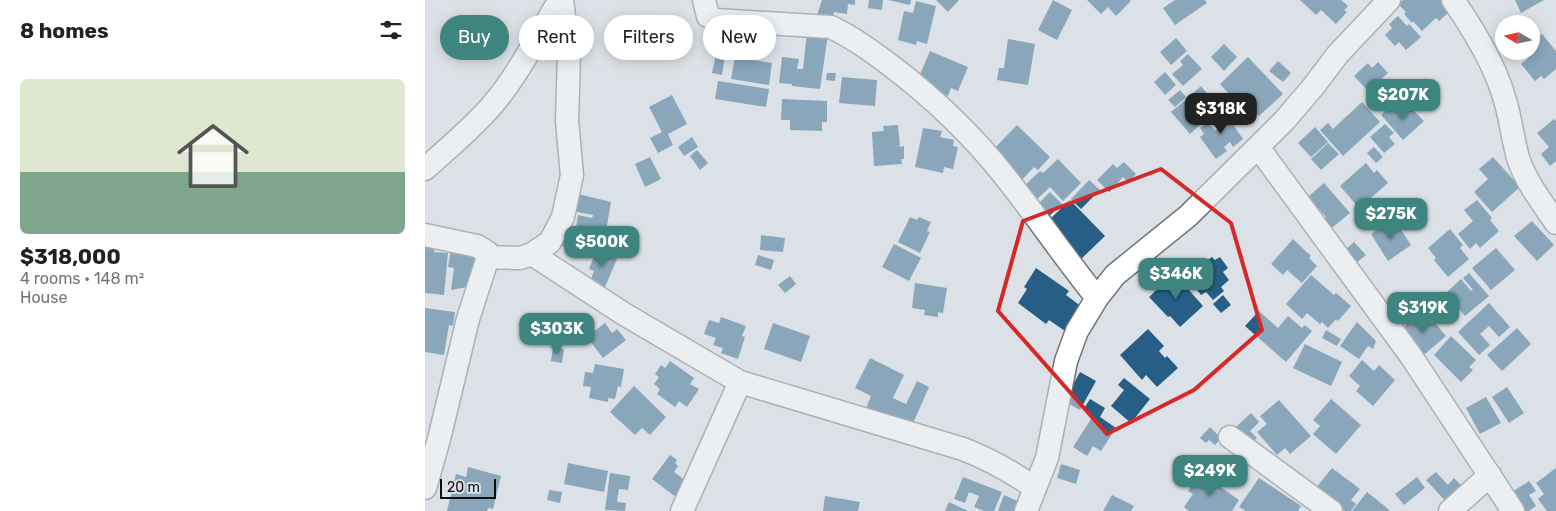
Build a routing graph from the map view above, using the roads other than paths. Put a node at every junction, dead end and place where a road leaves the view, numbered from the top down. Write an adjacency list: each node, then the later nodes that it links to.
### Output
1 (561, 0): 6 (street); 9 (street)
2 (704, 0): 11 (street)
3 (1389, 0): 5 (street)
4 (1453, 0): 7 (street)
5 (1258, 147): 11 (street); 14 (street)
6 (425, 169)
7 (1556, 223)
8 (425, 235): 10 (street)
9 (532, 254): 10 (street); 12 (street)
10 (488, 257): 15 (street)
11 (1097, 298): 16 (street)
12 (740, 382): 16 (street); 17 (street)
13 (1230, 437): 19 (street)
14 (1491, 475): 20 (street); 21 (street)
15 (425, 488)
16 (1035, 488): 18 (street)
17 (682, 511)
18 (1026, 511)
19 (1331, 511)
20 (1450, 511)
21 (1513, 511)

